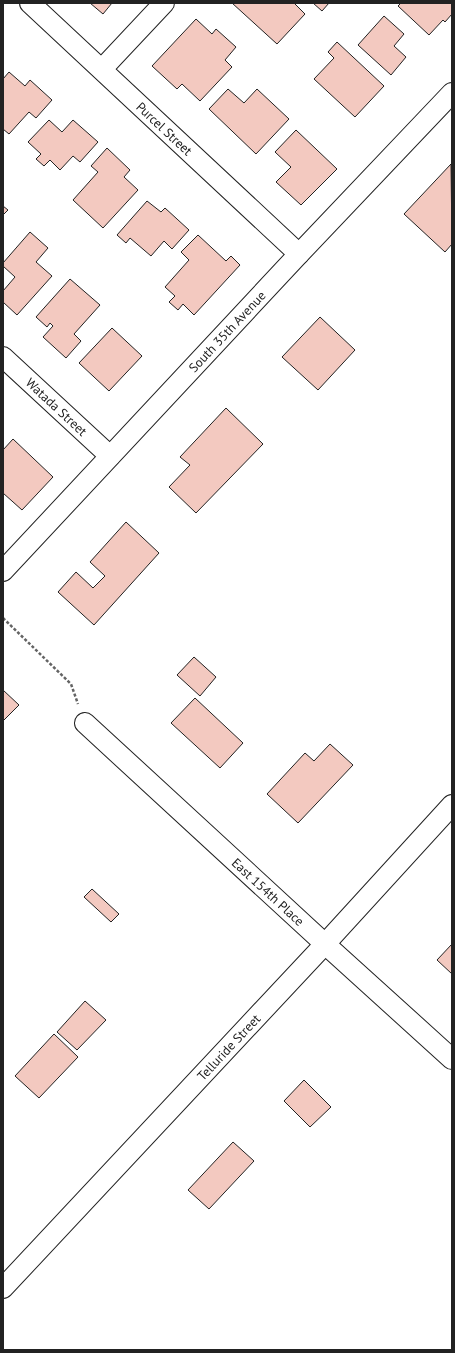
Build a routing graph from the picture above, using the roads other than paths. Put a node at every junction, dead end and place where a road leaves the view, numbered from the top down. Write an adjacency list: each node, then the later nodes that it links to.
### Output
1 (30, 3): 3 (street, Purcel Street)
2 (164, 3): 3 (street)
3 (102, 69): 5 (street, Purcel Street)
4 (452, 93): 5 (street, South 35th Avenue)
5 (299, 254): 7 (street, South 35th Avenue)
6 (3, 357): 7 (street, Watada Street)
7 (110, 456): 8 (street, South 35th Avenue)
8 (3, 571)
9 (85, 723): 11 (street, East 154th Place)
10 (452, 805): 11 (street, Telluride Street)
11 (325, 944): 12 (street, East 154th Place); 13 (street, Telluride Street)
12 (452, 1059)
13 (3, 1288)

